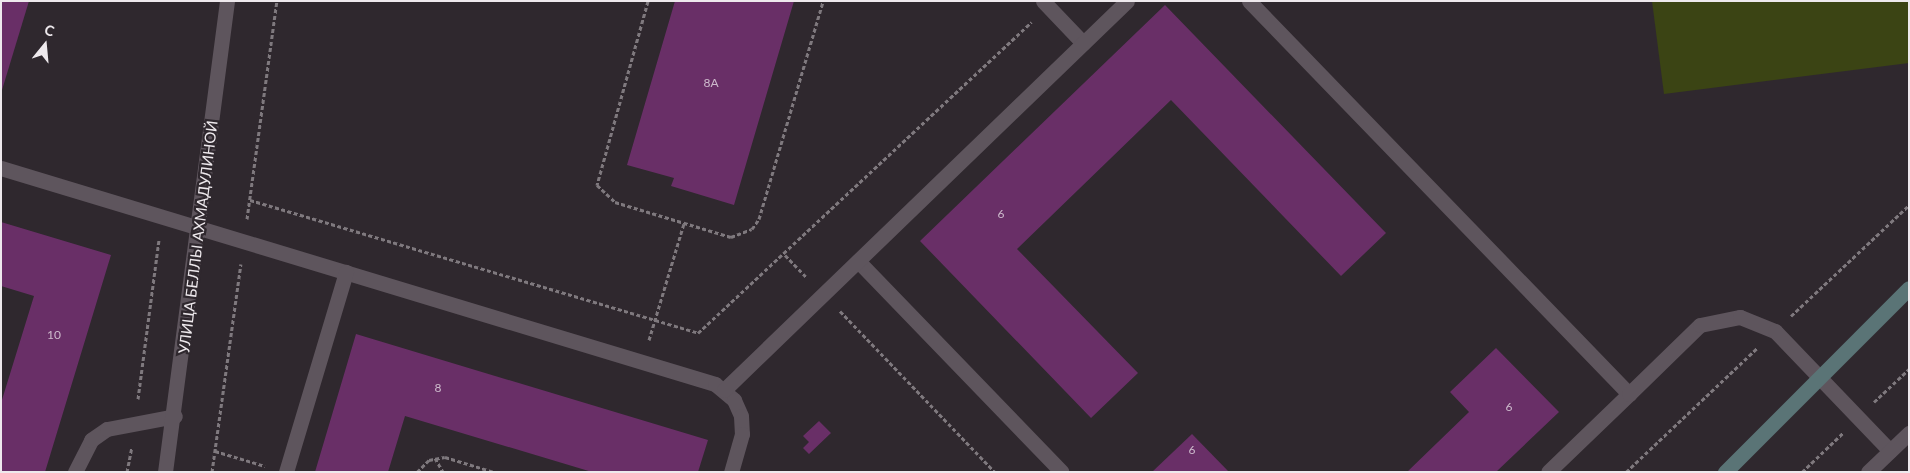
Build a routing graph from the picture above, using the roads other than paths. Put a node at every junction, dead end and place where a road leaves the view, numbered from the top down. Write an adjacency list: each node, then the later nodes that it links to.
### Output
1 (227, 1): 7 (street, УЛИЦА БЕЛЛЫ АХМАДУЛИНОЙ)
2 (1127, 1): 5 (street)
3 (1249, 1): 13 (street)
4 (1046, 4): 5 (street)
5 (1083, 43): 8 (street)
6 (1, 168): 7 (street)
7 (199, 228): 9 (street); 14 (street, УЛИЦА БЕЛЛЫ АХМАДУЛИНОЙ)
8 (858, 261): 12 (street); 21 (street)
9 (346, 272): 12 (street); 17 (street)
10 (1909, 288): 11 (street)
11 (1820, 378): 13 (street); 16 (street); 23 (street)
12 (724, 390): 20 (street)
13 (1628, 394): 22 (street)
14 (175, 416): 18 (street); 19 (street, УЛИЦА БЕЛЛЫ АХМАДУЛИНОЙ)
15 (1909, 433): 16 (street)
16 (1890, 451): 24 (street)
17 (281, 470)
18 (75, 472)
19 (165, 472)
20 (731, 472)
21 (1062, 472)
22 (1548, 472)
23 (1724, 472)
24 (1868, 472)

